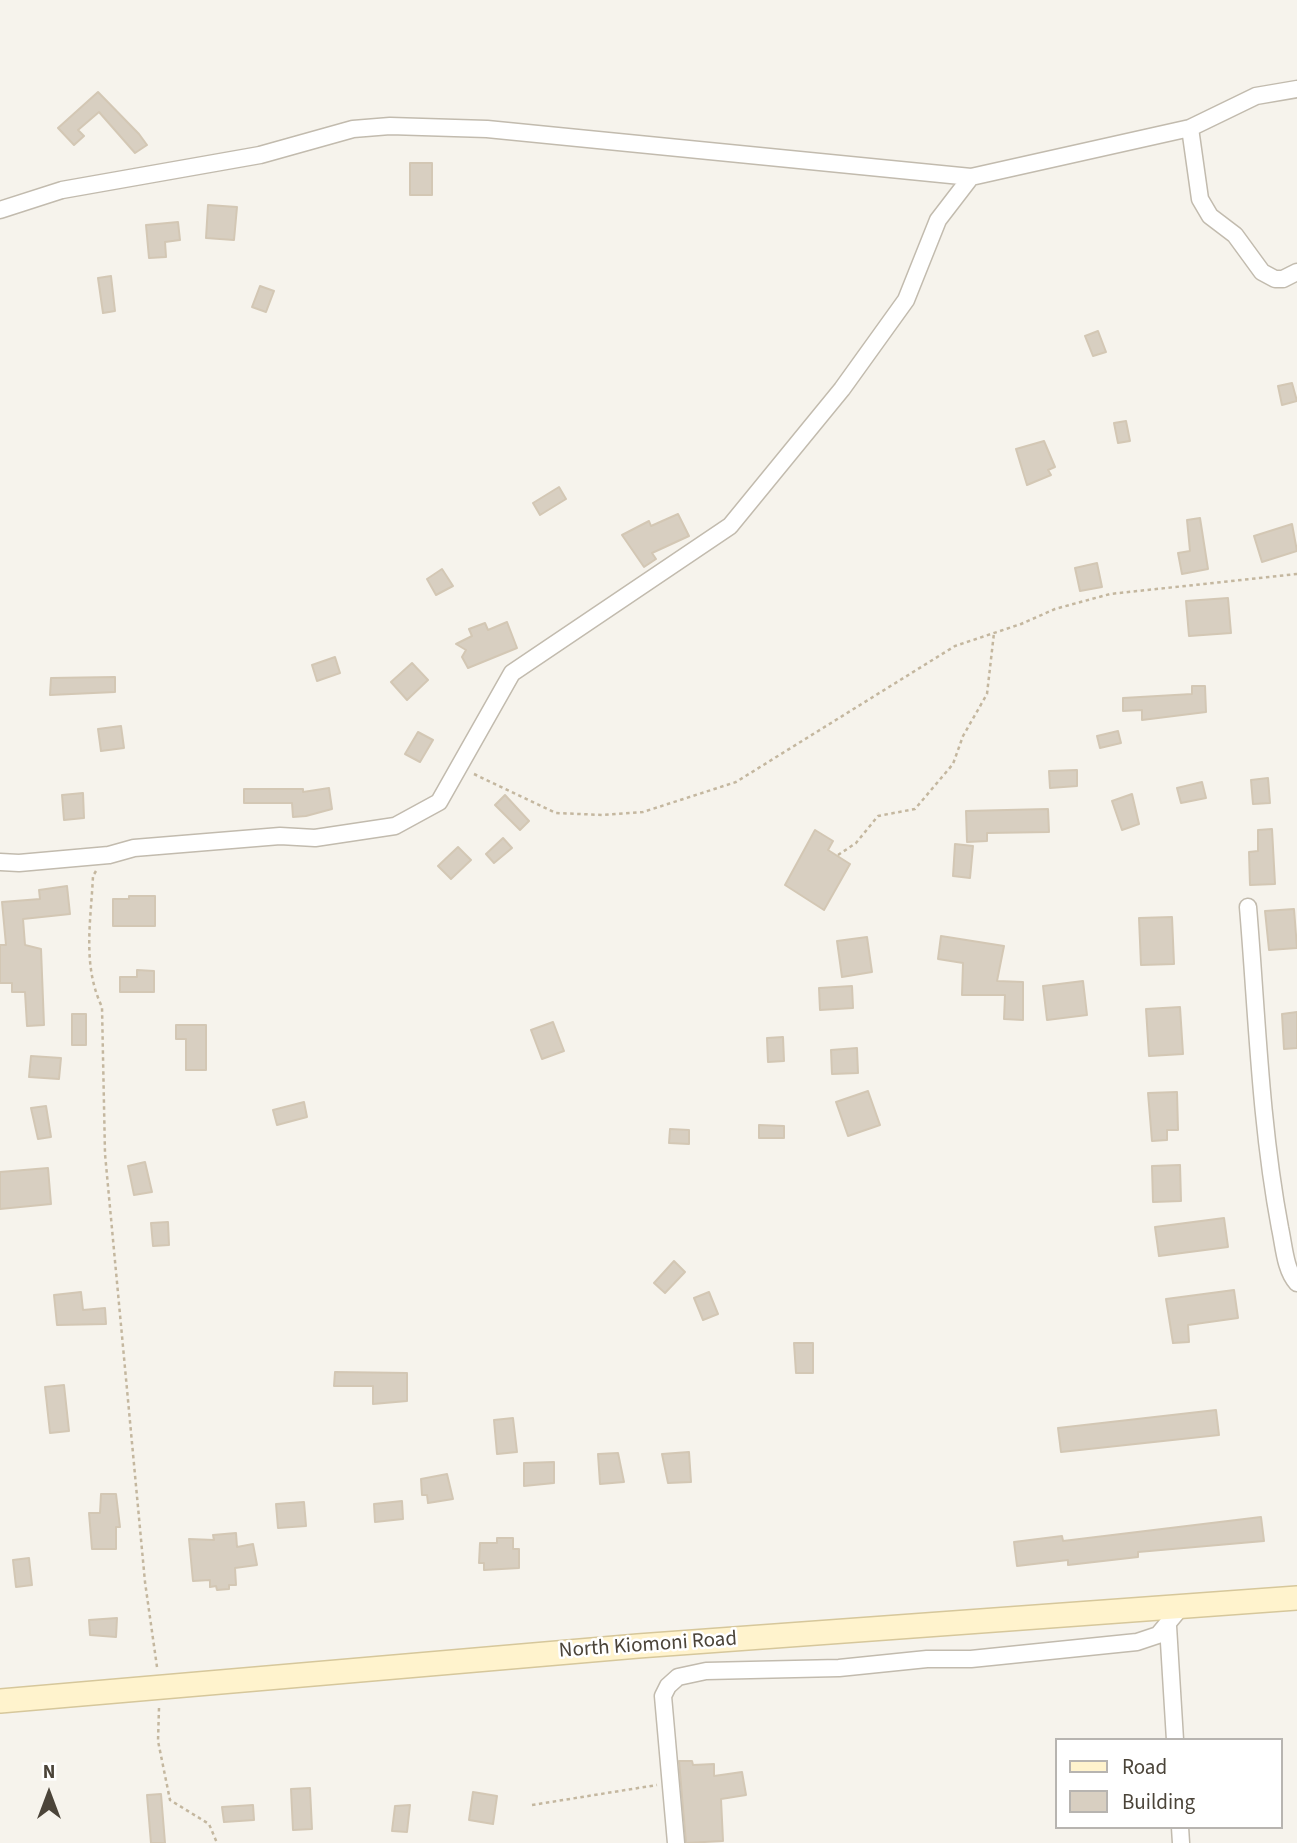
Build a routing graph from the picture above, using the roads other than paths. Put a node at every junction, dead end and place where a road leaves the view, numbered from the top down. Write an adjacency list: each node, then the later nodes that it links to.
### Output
1 (1297, 89): 2 (street)
2 (1190, 128): 3 (street); 5 (street)
3 (971, 177): 4 (street); 6 (street)
4 (0, 210)
5 (1297, 272)
6 (0, 862)
7 (1248, 907): 8 (street)
8 (1297, 1283)
9 (1297, 1598): 10 (main road, North Kiomoni Road)
10 (1182, 1606): 11 (street); 12 (main road, North Kiomoni Road)
11 (1168, 1626): 13 (street); 14 (street)
12 (0, 1701)
13 (1175, 1738)
14 (676, 1843)

